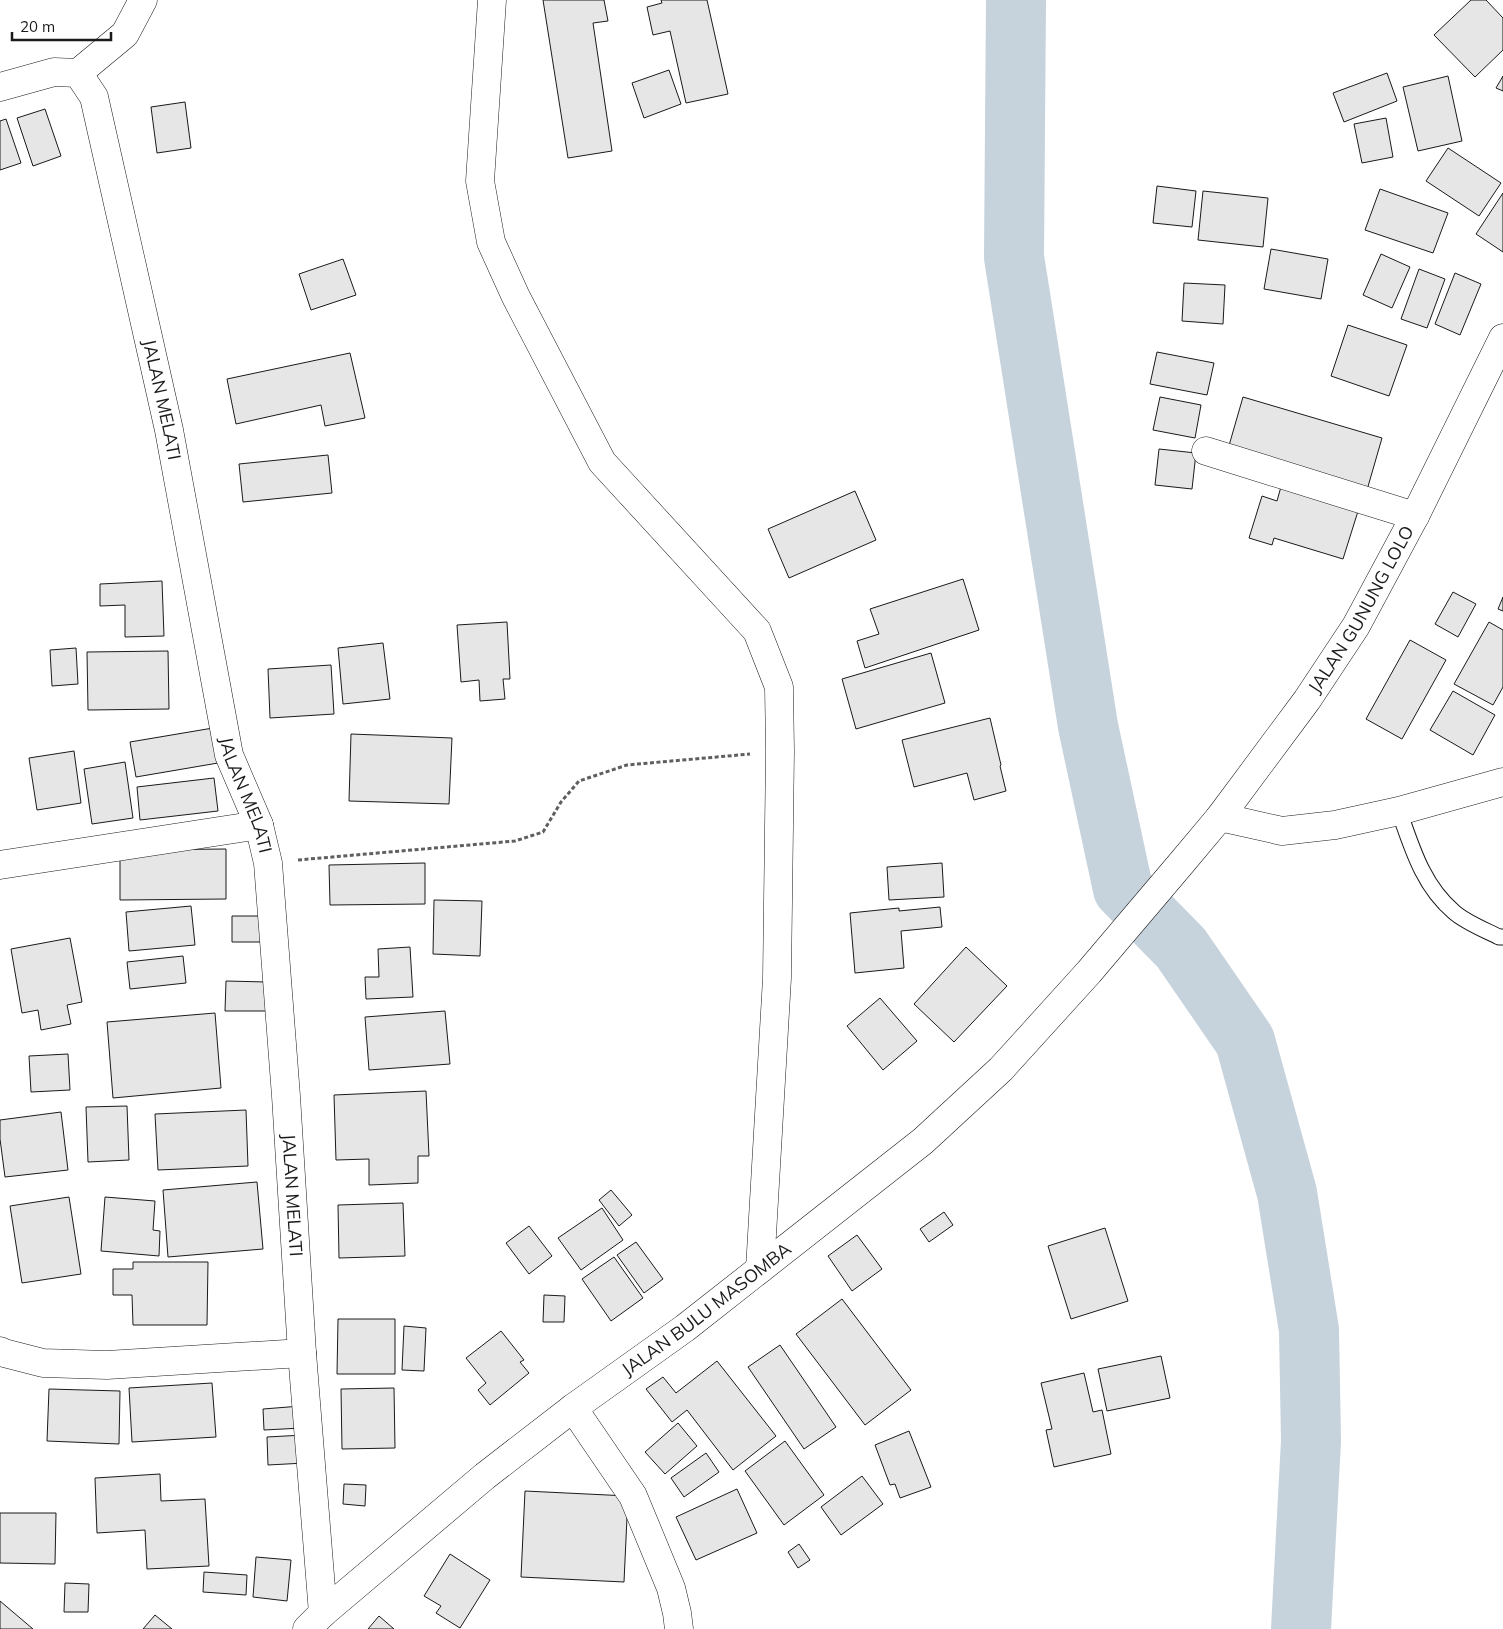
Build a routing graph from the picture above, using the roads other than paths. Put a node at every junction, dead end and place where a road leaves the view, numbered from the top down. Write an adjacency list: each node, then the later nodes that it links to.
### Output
1 (143, 0): 3 (street)
2 (492, 0): 15 (street)
3 (78, 74): 4 (street); 11 (street, JALAN MELATI)
4 (0, 87)
5 (1503, 338): 7 (street, JALAN GUNUNG LOLO)
6 (1206, 451): 7 (street)
7 (1415, 516): 10 (street, JALAN GUNUNG LOLO)
8 (1503, 782): 9 (street)
9 (1399, 811): 10 (street); 14 (lane)
10 (1220, 816): 12 (street, JALAN GUNUNG LOLO)
11 (259, 825): 13 (street); 17 (street, JALAN MELATI)
12 (1184, 860): 15 (street, JALAN BULU MASOMBA)
13 (0, 865)
14 (1503, 937)
15 (760, 1269): 18 (street, JALAN BULU MASOMBA)
16 (0, 1351): 17 (street)
17 (302, 1353): 19 (street, JALAN MELATI)
18 (574, 1408): 19 (street, JALAN BULU MASOMBA); 20 (street)
19 (315, 1621)
20 (679, 1629)

